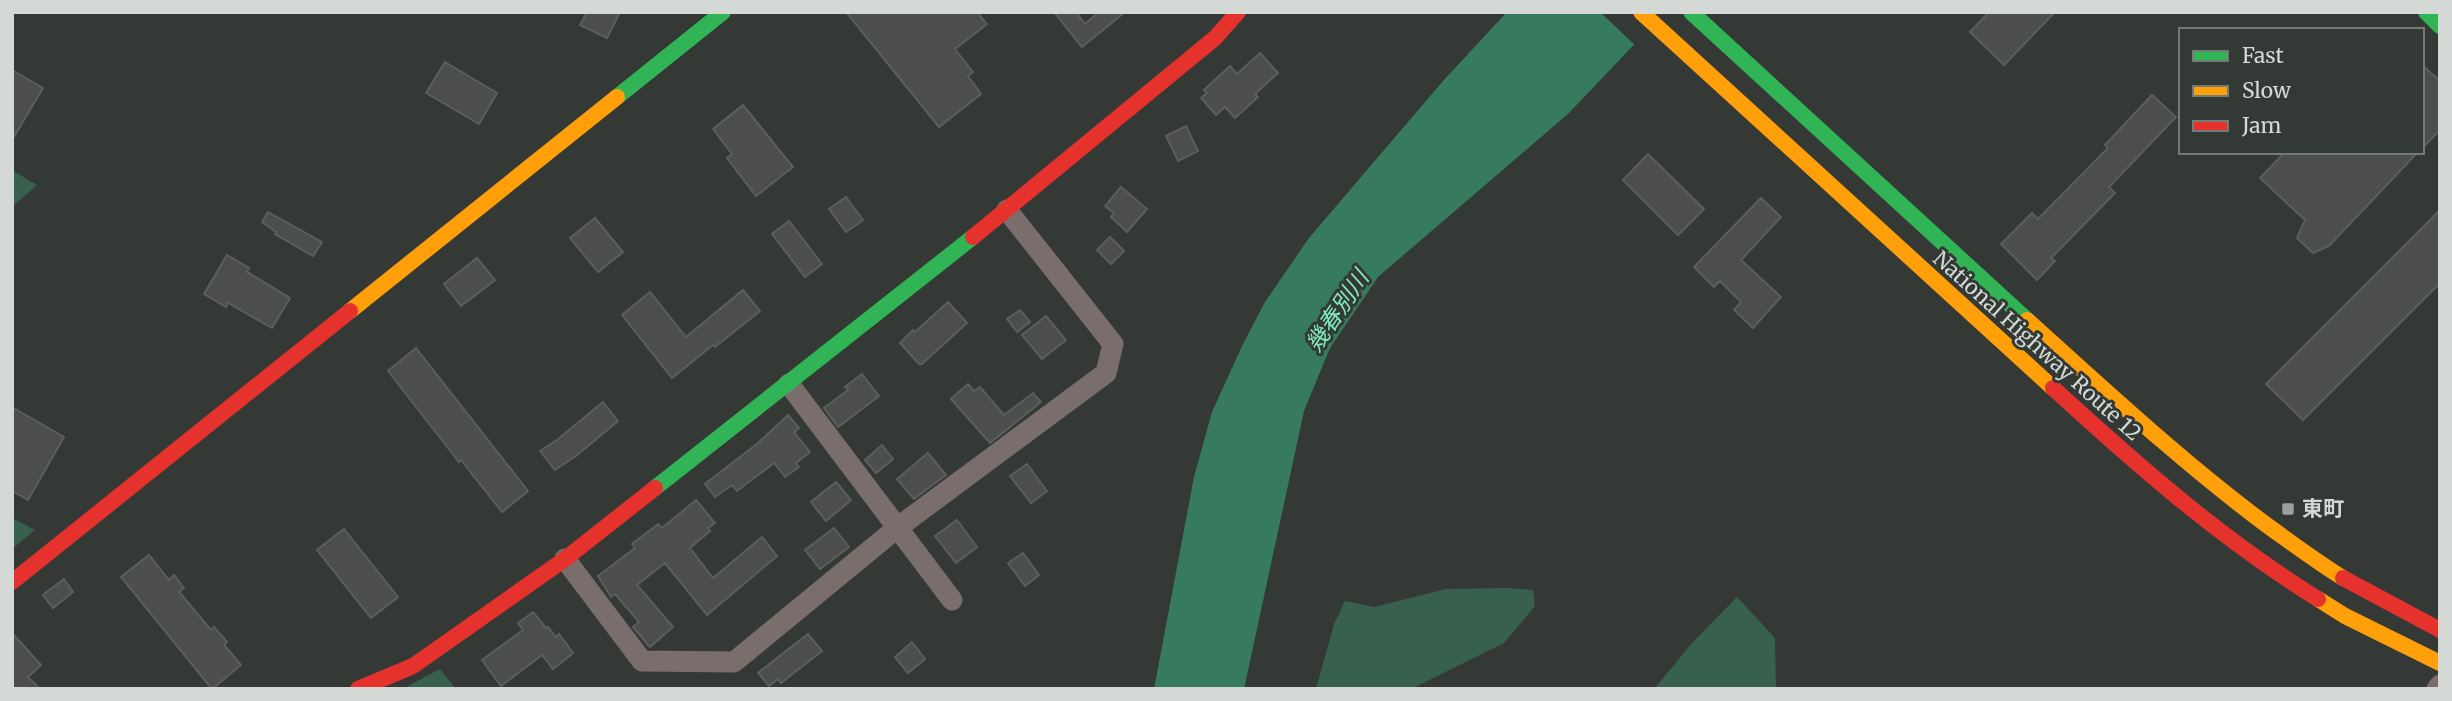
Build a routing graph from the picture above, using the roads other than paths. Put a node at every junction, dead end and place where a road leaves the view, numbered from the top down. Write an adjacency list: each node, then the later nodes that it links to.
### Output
1 (723, 12): 11 (main road)
2 (1238, 12): 7 (main road)
3 (1642, 12): 14 (main road, National Highway Route 12)
4 (1691, 12): 13 (main road, National Highway Route 12)
5 (2426, 12): 6 (main road)
6 (2440, 26)
7 (1007, 210): 8 (main road); 9 (street)
8 (789, 384): 9 (street); 10 (main road)
9 (897, 528): 10 (street); 12 (street)
10 (565, 559): 15 (main road)
11 (12, 582)
12 (952, 600)
13 (2440, 630)
14 (2440, 663)
15 (358, 689)

